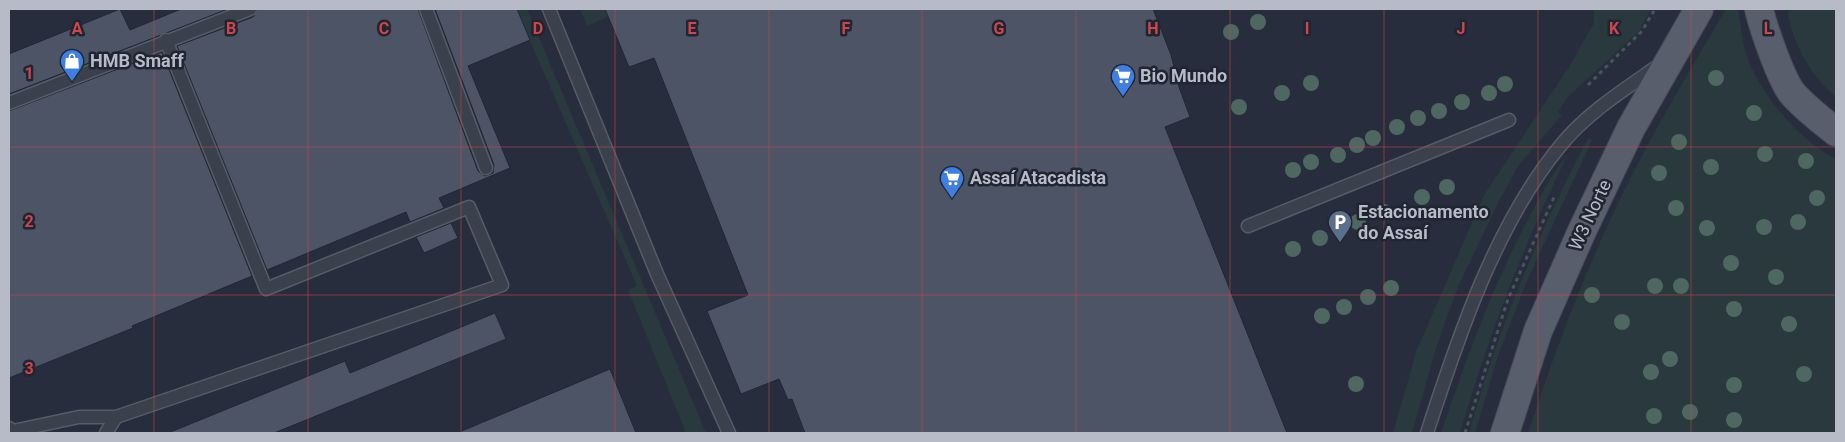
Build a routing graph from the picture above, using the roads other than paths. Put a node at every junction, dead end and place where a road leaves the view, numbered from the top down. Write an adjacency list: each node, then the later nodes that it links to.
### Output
1 (250, 9): 6 (lane)
2 (426, 9): 11 (lane)
3 (549, 9): 16 (lane)
4 (1699, 9): 7 (main road, W3 Norte)
5 (1759, 9): 10 (main road)
6 (166, 40): 8 (lane); 13 (lane)
7 (1671, 57): 17 (lane); 18 (main road, W3 Norte)
8 (9, 103)
9 (1509, 120): 12 (lane)
10 (1836, 132)
11 (486, 168)
12 (1248, 226)
13 (116, 417): 14 (lane); 15 (lane)
14 (9, 428)
15 (106, 433)
16 (729, 433)
17 (1427, 433)
18 (1505, 433)

